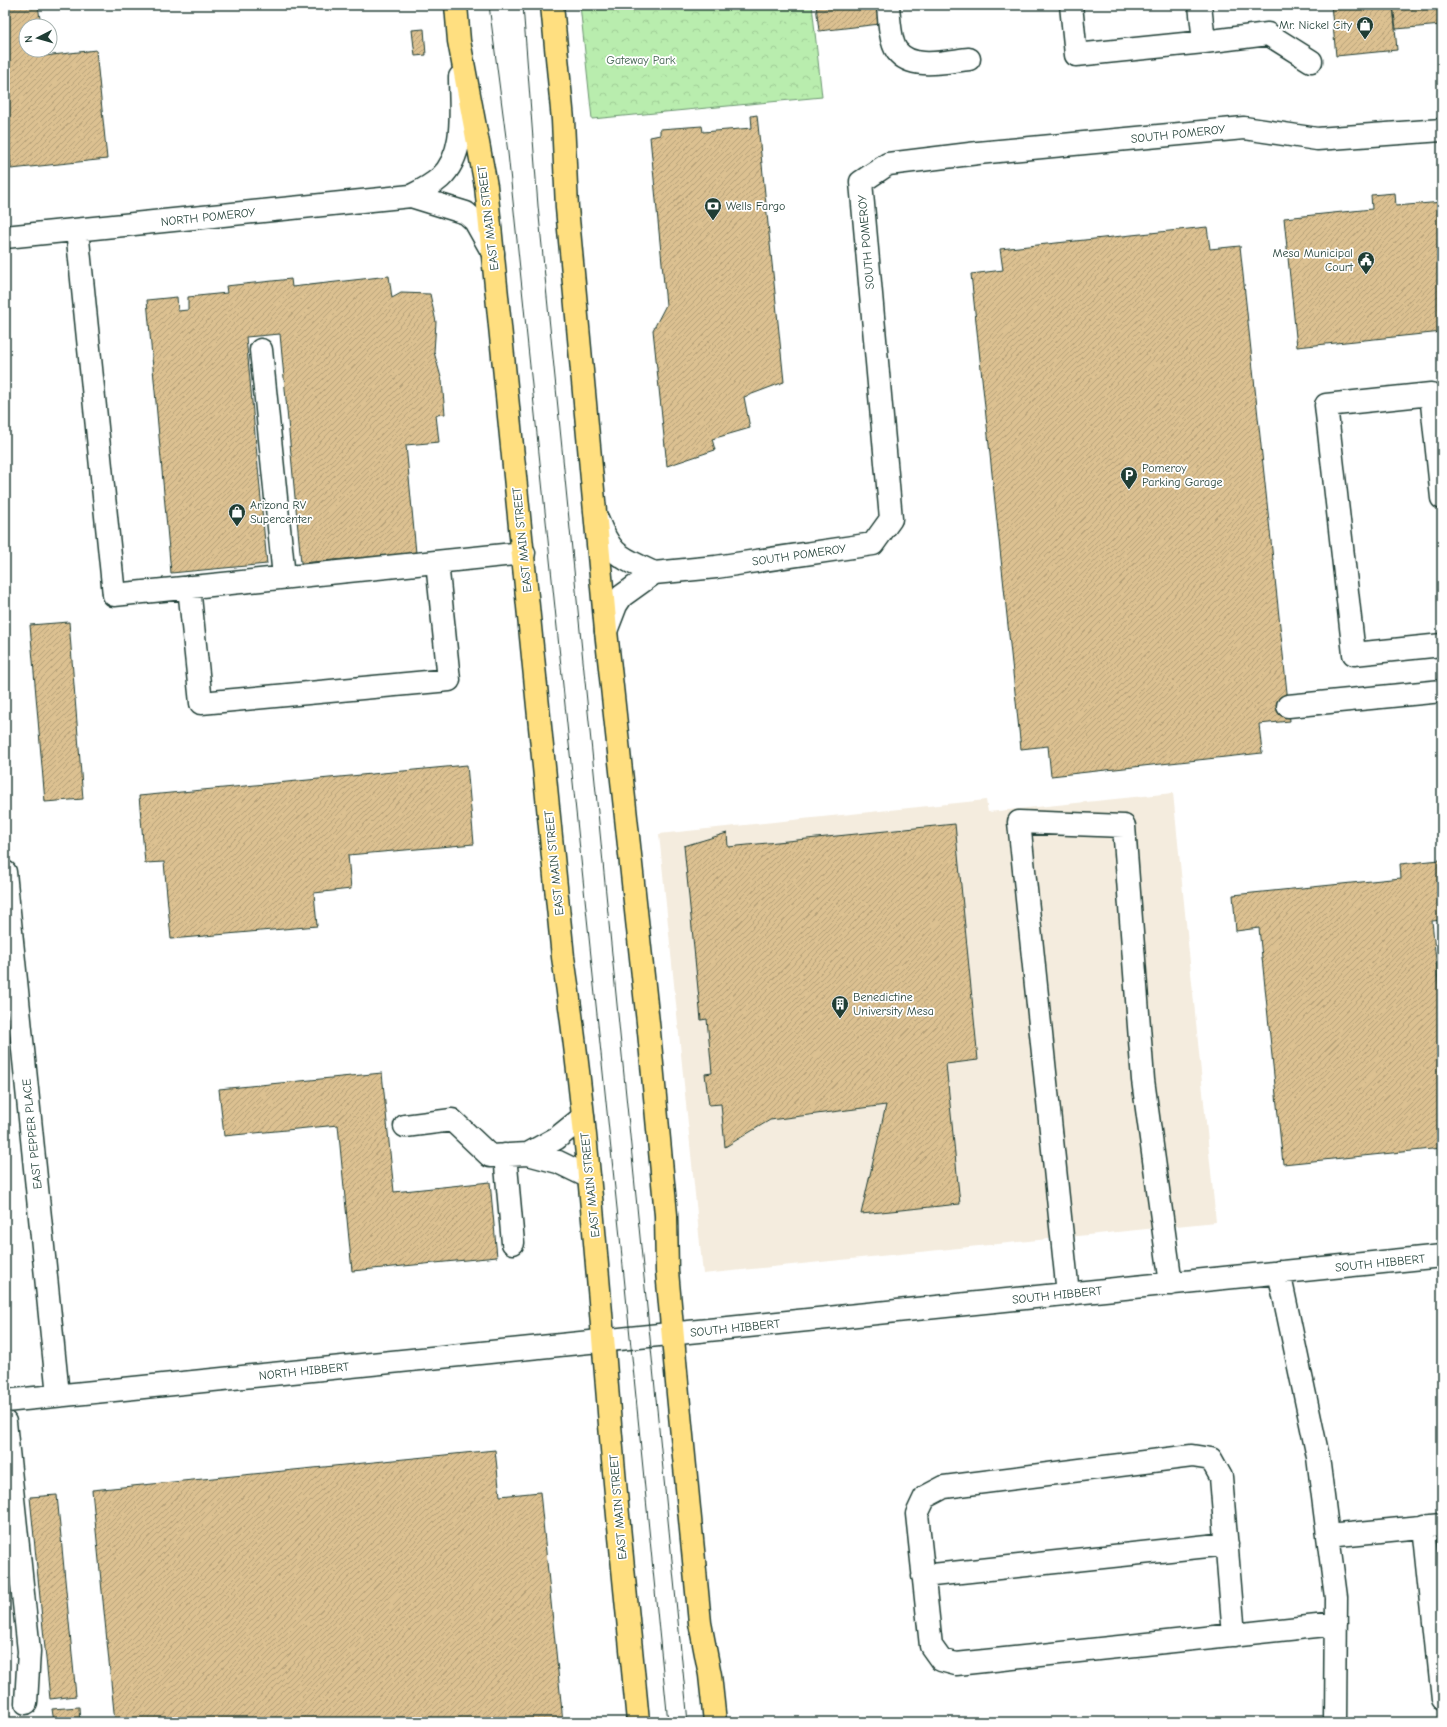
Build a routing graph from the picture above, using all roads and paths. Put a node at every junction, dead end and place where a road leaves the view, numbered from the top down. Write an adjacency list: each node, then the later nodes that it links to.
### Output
1 (456, 5): 6 (main road, EAST MAIN STREET)
2 (552, 5): 17 (main road)
3 (888, 5): 8 (street)
4 (1071, 5): 7 (street)
5 (1200, 5): 7 (street)
6 (460, 41): 11 (street, NORTH POMEROY); 14 (main road, EAST MAIN STREET)
7 (1204, 42): 9 (street)
8 (969, 59)
9 (1311, 61)
10 (1442, 130): 20 (street, SOUTH POMEROY)
11 (411, 196): 12 (street, NORTH POMEROY); 14 (street, NORTH POMEROY)
12 (77, 230): 13 (street, NORTH POMEROY); 22 (street)
13 (5, 237)
14 (492, 253): 18 (main road, EAST MAIN STREET)
15 (261, 350): 21 (street)
16 (1442, 498): 24 (street)
17 (596, 516): 20 (street); 23 (main road)
18 (524, 553): 19 (street); 28 (main road, EAST MAIN STREET)
19 (437, 562): 21 (street); 22 (street)
20 (654, 573): 23 (street)
21 (284, 577): 22 (street)
22 (189, 587)
23 (606, 631): 38 (main road)
24 (1442, 645)
25 (1442, 691): 26 (street)
26 (1288, 706)
27 (5, 872): 40 (street, EAST PEPPER PLACE)
28 (583, 1116): 30 (street); 32 (main road, EAST MAIN STREET)
29 (405, 1126): 31 (street)
30 (528, 1154): 31 (street); 32 (street)
31 (505, 1155): 33 (street)
32 (589, 1177): 39 (main road, EAST MAIN STREET)
33 (513, 1243)
34 (1442, 1256): 35 (street, SOUTH HIBBERT)
35 (1279, 1272): 36 (street, SOUTH HIBBERT); 44 (street)
36 (1171, 1284): 37 (street, SOUTH HIBBERT); 37 (street)
37 (1068, 1294): 38 (street, SOUTH HIBBERT)
38 (673, 1334): 39 (street, SOUTH HIBBERT); 53 (main road)
39 (603, 1341): 40 (street, NORTH HIBBERT); 52 (main road, EAST MAIN STREET)
40 (58, 1395): 41 (street, NORTH HIBBERT)
41 (5, 1401)
42 (5, 1422): 51 (street)
43 (1433, 1526): 44 (street); 47 (street)
44 (1328, 1536): 48 (street)
45 (1227, 1544): 46 (street); 46 (street); 49 (street)
46 (923, 1576): 49 (street)
47 (1438, 1622): 50 (street)
48 (1336, 1624): 49 (street); 54 (street)
49 (1234, 1635)
50 (1442, 1699)
51 (26, 1703)
52 (638, 1722)
53 (715, 1722)
54 (1335, 1722)

